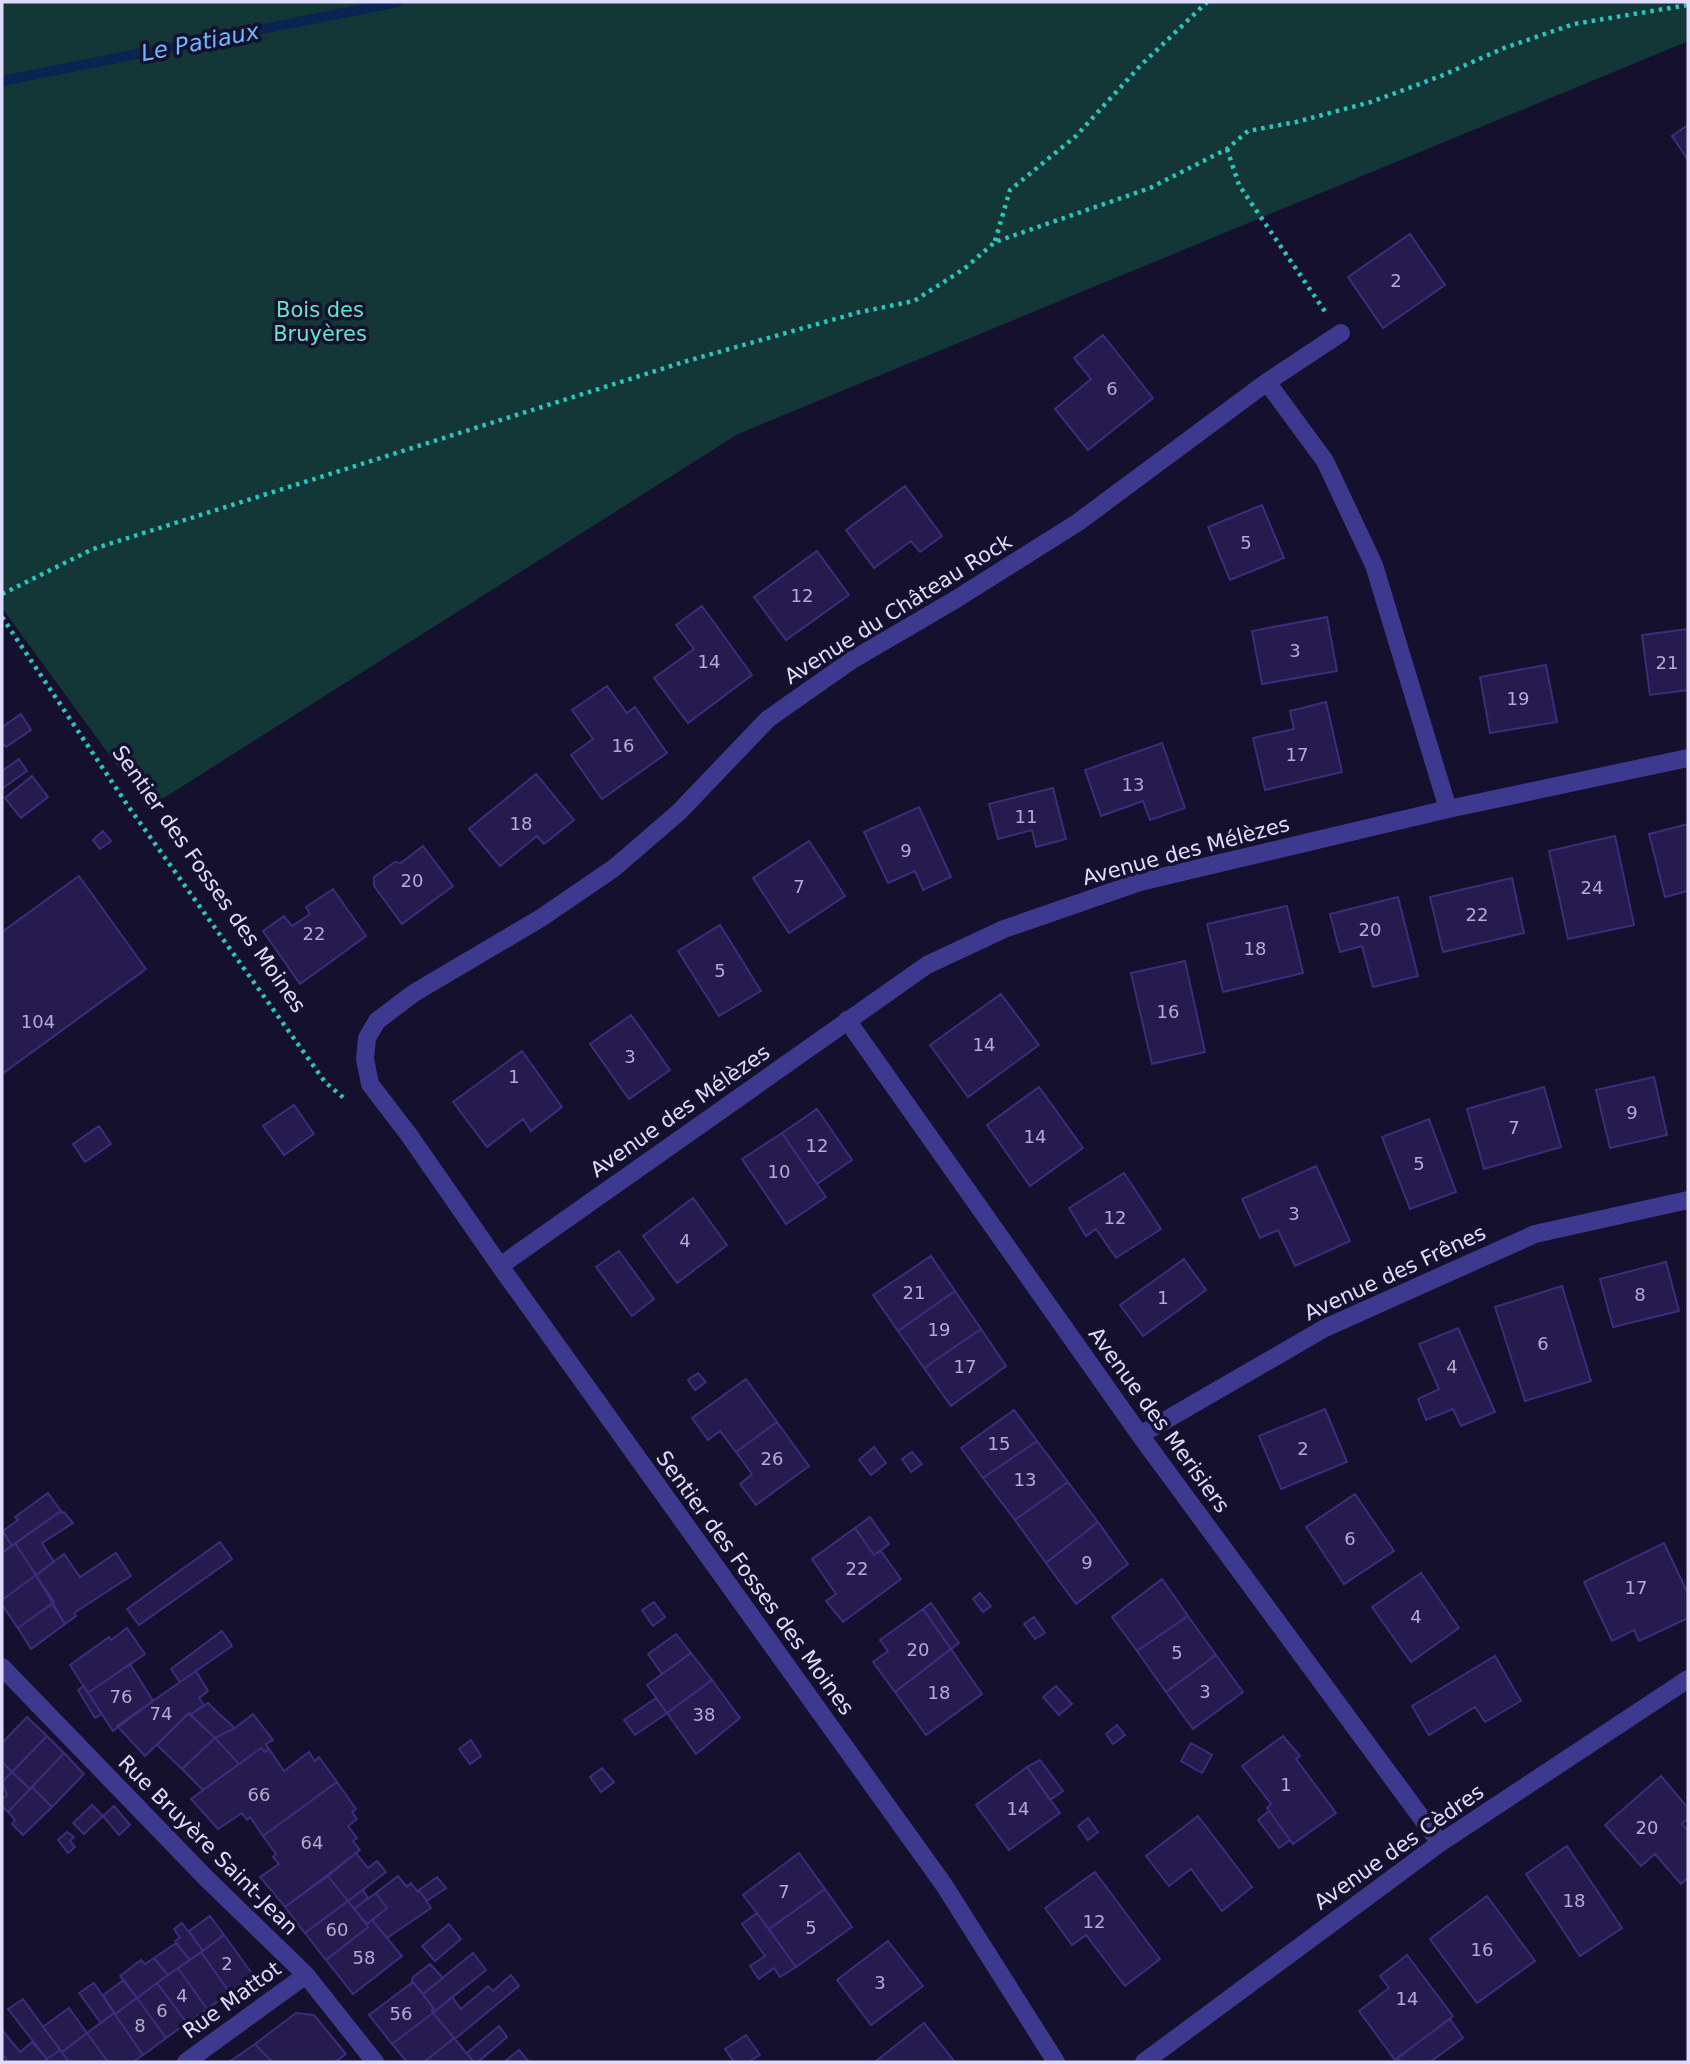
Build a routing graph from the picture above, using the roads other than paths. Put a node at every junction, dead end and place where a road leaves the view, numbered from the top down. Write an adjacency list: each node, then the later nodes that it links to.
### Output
1 (1341, 333): 2 (street, Avenue du Château Rock)
2 (1267, 382): 4 (street); 6 (street, Avenue du Château Rock)
3 (1688, 758): 4 (street, Avenue des Mélèzes)
4 (1448, 809): 5 (street, Avenue des Mélèzes)
5 (847, 1020): 8 (street, Avenue des Mélèzes); 9 (street, Avenue des Merisiers)
6 (367, 1038): 8 (street, Sentier des Fosses des Moines)
7 (1688, 1200): 9 (street, Avenue des Frênes)
8 (500, 1266): 16 (street, Sentier des Fosses des Moines)
9 (1140, 1435): 12 (street, Avenue des Merisiers)
10 (2, 1667): 13 (street, Rue Bruyère Saint-Jean)
11 (1688, 1679): 12 (street, Avenue des Cèdres)
12 (1440, 1843): 17 (street, Avenue des Cèdres)
13 (306, 1975): 14 (street, Rue Mattot); 15 (street, Rue Bruyère Saint-Jean)
14 (186, 2062)
15 (375, 2062)
16 (1056, 2062)
17 (1144, 2062)

